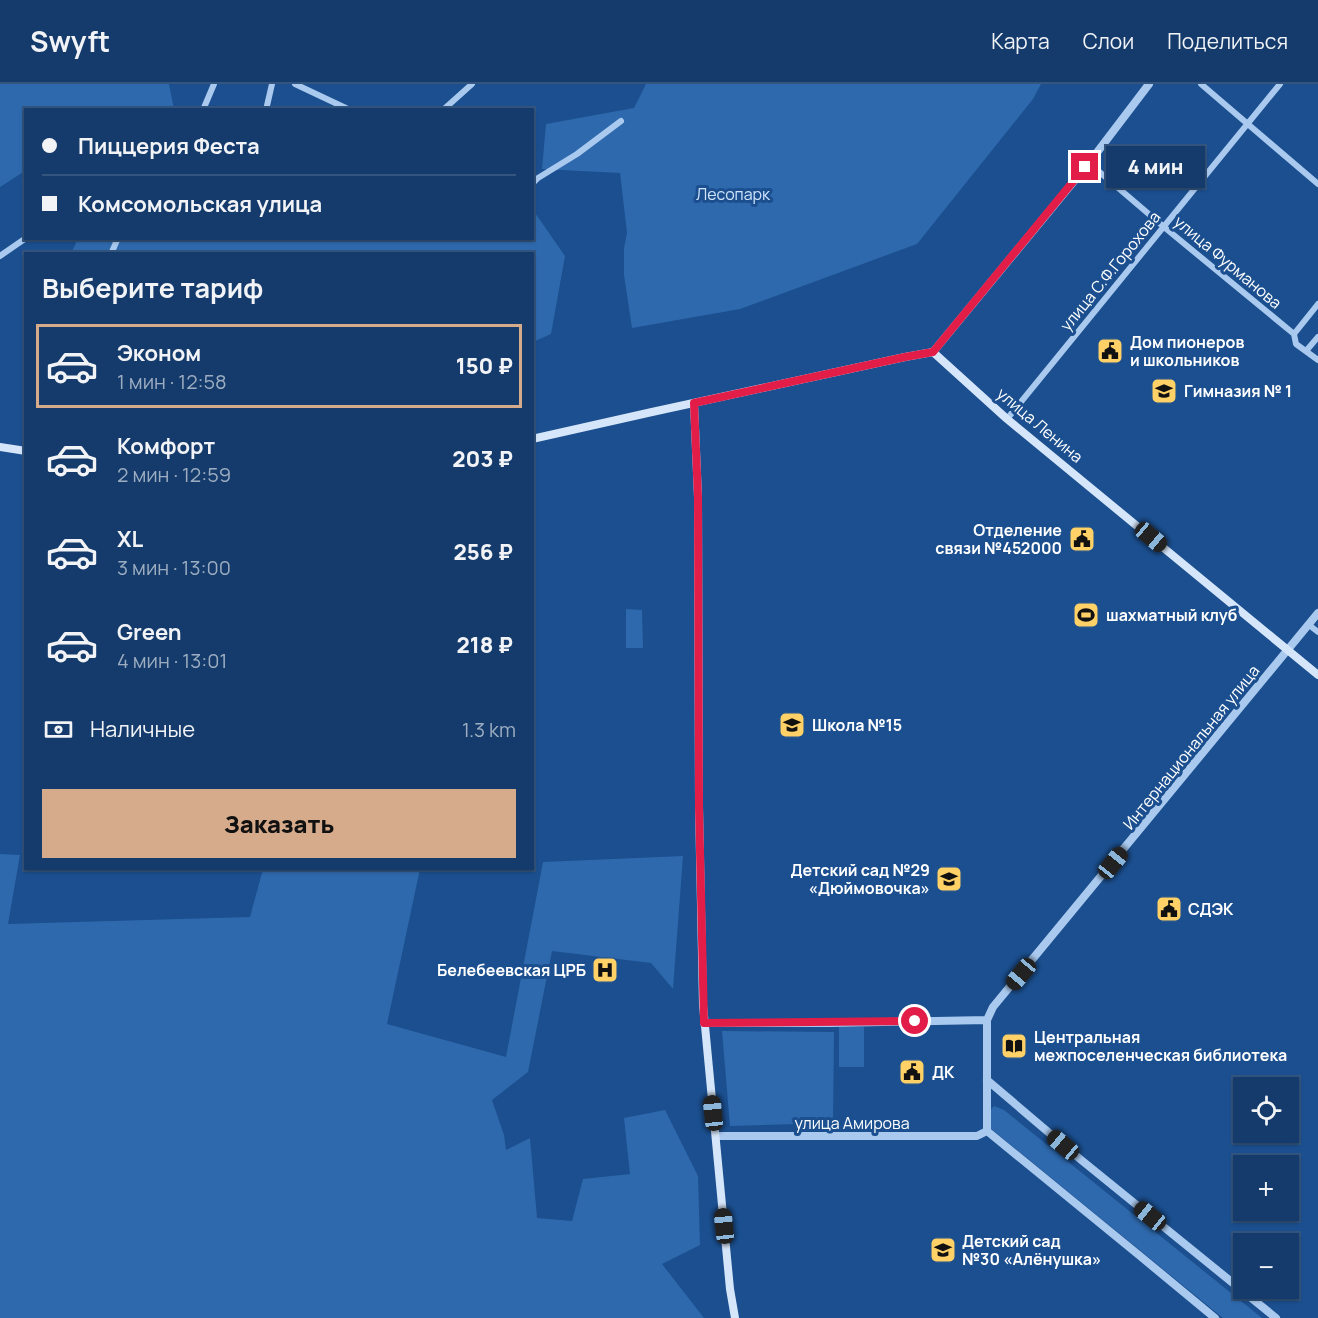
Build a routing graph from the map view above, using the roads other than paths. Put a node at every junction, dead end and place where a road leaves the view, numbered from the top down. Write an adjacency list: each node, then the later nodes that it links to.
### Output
1 (214, 84): 8 (street)
2 (272, 84): 9 (street)
3 (295, 84): 10 (street)
4 (472, 84): 11 (street)
5 (1149, 84): 14 (street)
6 (1201, 84): 13 (street)
7 (1280, 84): 13 (street, улица С.Ф.Горохова)
8 (204, 108)
9 (266, 108)
10 (346, 108)
11 (445, 108)
12 (621, 121): 15 (street)
13 (1247, 124): 16 (street); 17 (street, улица С.Ф.Горохова)
14 (1089, 163): 17 (street, улица Фурманова); 24 (street)
15 (534, 182)
16 (1318, 184)
17 (1164, 227): 21 (street, улица Фурманова); 27 (street, улица С.Ф.Горохова)
18 (24, 239): 19 (street)
19 (0, 256)
20 (1318, 304): 21 (street)
21 (1294, 334): 23 (street, улица Фурманова)
22 (1318, 337): 23 (street)
23 (1306, 351): 25 (street, улица Фурманова)
24 (933, 352): 26 (main road); 27 (main road, улица Ленина)
25 (1318, 360)
26 (694, 403): 28 (main road); 37 (main road)
27 (1007, 419): 34 (main road, улица Ленина)
28 (534, 439)
29 (0, 447): 30 (main road)
30 (24, 451)
31 (1318, 614): 32 (street, Интернациональная улица)
32 (1309, 625): 33 (street); 34 (street, Интернациональная улица)
33 (1318, 632)
34 (1288, 650): 35 (main road, улица Ленина); 36 (street, Интернациональная улица)
35 (1318, 675)
36 (987, 1020): 37 (street); 38 (street)
37 (704, 1023): 40 (main road)
38 (987, 1080): 39 (street); 43 (street)
39 (987, 1131): 40 (street, улица Амирова); 42 (street)
40 (716, 1136): 41 (main road)
41 (735, 1318)
42 (1215, 1318)
43 (1276, 1318)

